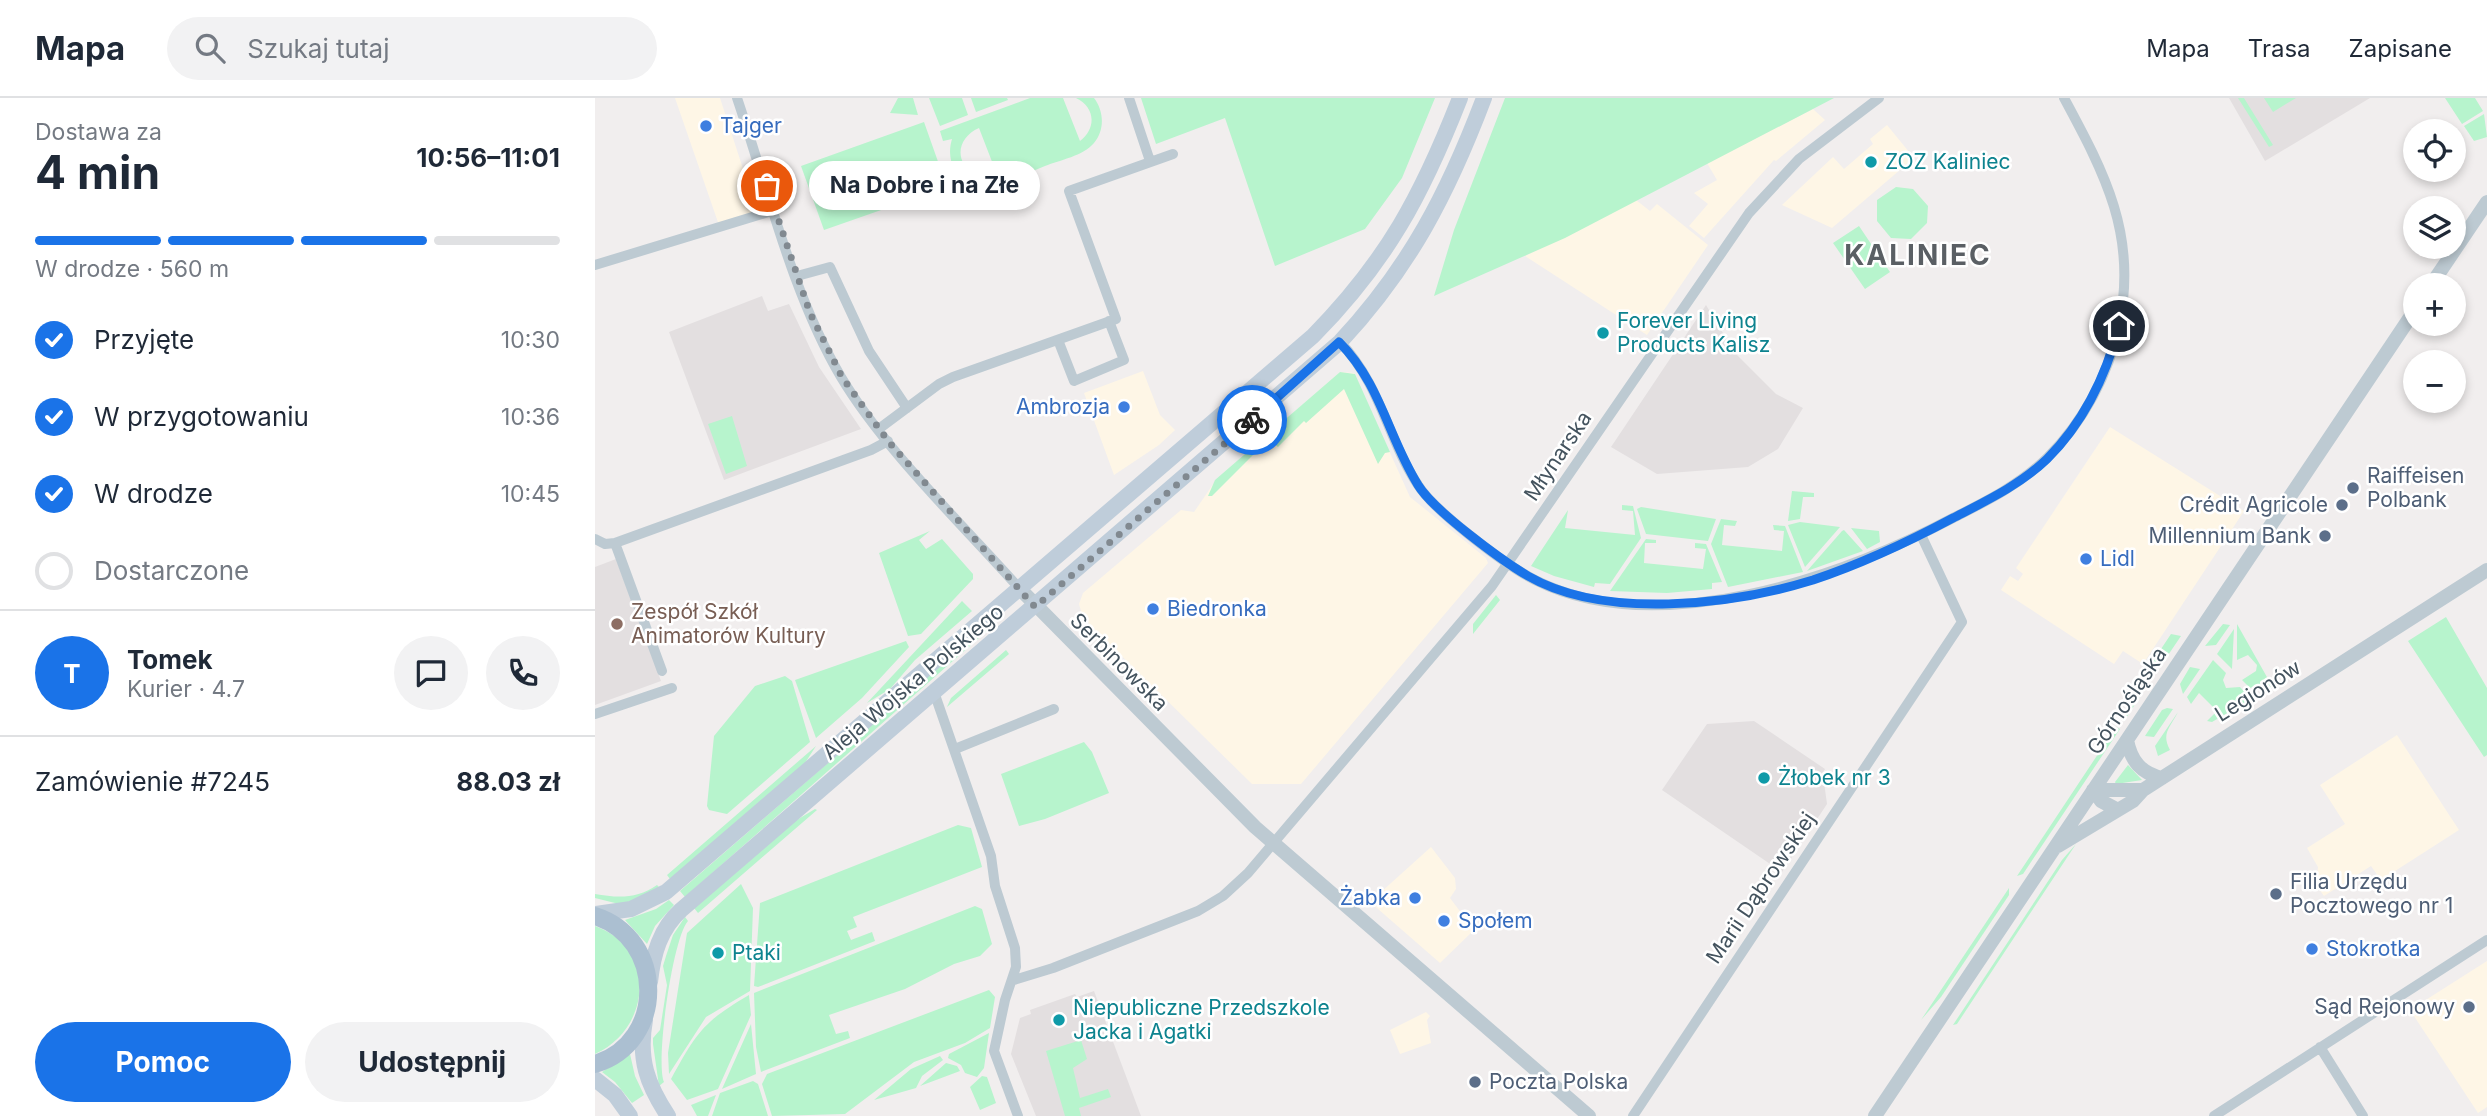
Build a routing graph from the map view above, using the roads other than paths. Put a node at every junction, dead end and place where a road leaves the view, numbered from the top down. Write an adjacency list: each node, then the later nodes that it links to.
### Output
1 (737, 98): 10 (street, Serbinowska)
2 (1129, 98): 8 (street)
3 (1460, 98): 26 (main road, Aleja Wojska Polskiego)
4 (1484, 98): 17 (main road, Aleja Wojska Polskiego)
5 (1879, 98): 24 (street, Młynarska)
6 (2064, 98): 21 (street)
7 (1173, 154): 8 (street)
8 (1150, 161): 14 (street)
9 (2487, 202): 12 (street)
10 (775, 209): 11 (street); 13 (street, Serbinowska)
11 (595, 265)
12 (2439, 273)
13 (797, 276): 18 (street); 19 (street, Serbinowska)
14 (1109, 321): 16 (street); 16 (street)
15 (2403, 328): 33 (street, Górnośląska)
16 (1058, 340): 18 (street)
17 (1339, 342): 24 (street); 27 (main road, Aleja Wojska Polskiego)
18 (907, 408): 19 (street)
19 (880, 429): 20 (street, Serbinowska)
20 (888, 441): 23 (street); 26 (street, Serbinowska)
21 (1921, 535): 24 (street); 53 (street, Marii Dąbrowskiej)
22 (595, 539): 23 (street)
23 (615, 543): 28 (street)
24 (1509, 563): 39 (street, Młynarska)
25 (2487, 570): 35 (street, Legionów)
26 (1019, 588): 27 (street, Serbinowska); 41 (main road, Aleja Wojska Polskiego)
27 (1035, 607): 30 (main road, Aleja Wojska Polskiego); 39 (street, Serbinowska)
28 (662, 671)
29 (672, 688): 32 (street)
30 (934, 692): 34 (street); 44 (main road, Aleja Wojska Polskiego)
31 (1054, 709): 34 (street)
32 (595, 714)
33 (2127, 740): 35 (street); 36 (street, Górnośląska)
34 (955, 749): 43 (street)
35 (2162, 778): 37 (street, Legionów)
36 (2093, 790): 37 (street); 38 (street); 40 (street, Górnośląska)
37 (2143, 790): 38 (street, Legionów)
38 (2118, 810): 40 (street, Legionów)
39 (1273, 842): 43 (street, Młynarska); 52 (street, Serbinowska)
40 (2054, 849): 54 (street, Górnośląska)
41 (595, 915): 44 (main road)
42 (2487, 940): 46 (street)
43 (1014, 980): 51 (street)
44 (650, 989): 45 (main road)
45 (646, 1012): 47 (main road); 50 (main road)
46 (2320, 1047): 55 (street); 56 (street)
47 (595, 1064)
48 (595, 1079): 49 (main road)
49 (629, 1116)
50 (668, 1116)
51 (1018, 1116)
52 (1589, 1116)
53 (1633, 1116)
54 (1875, 1116)
55 (2214, 1116)
56 (2363, 1116)

